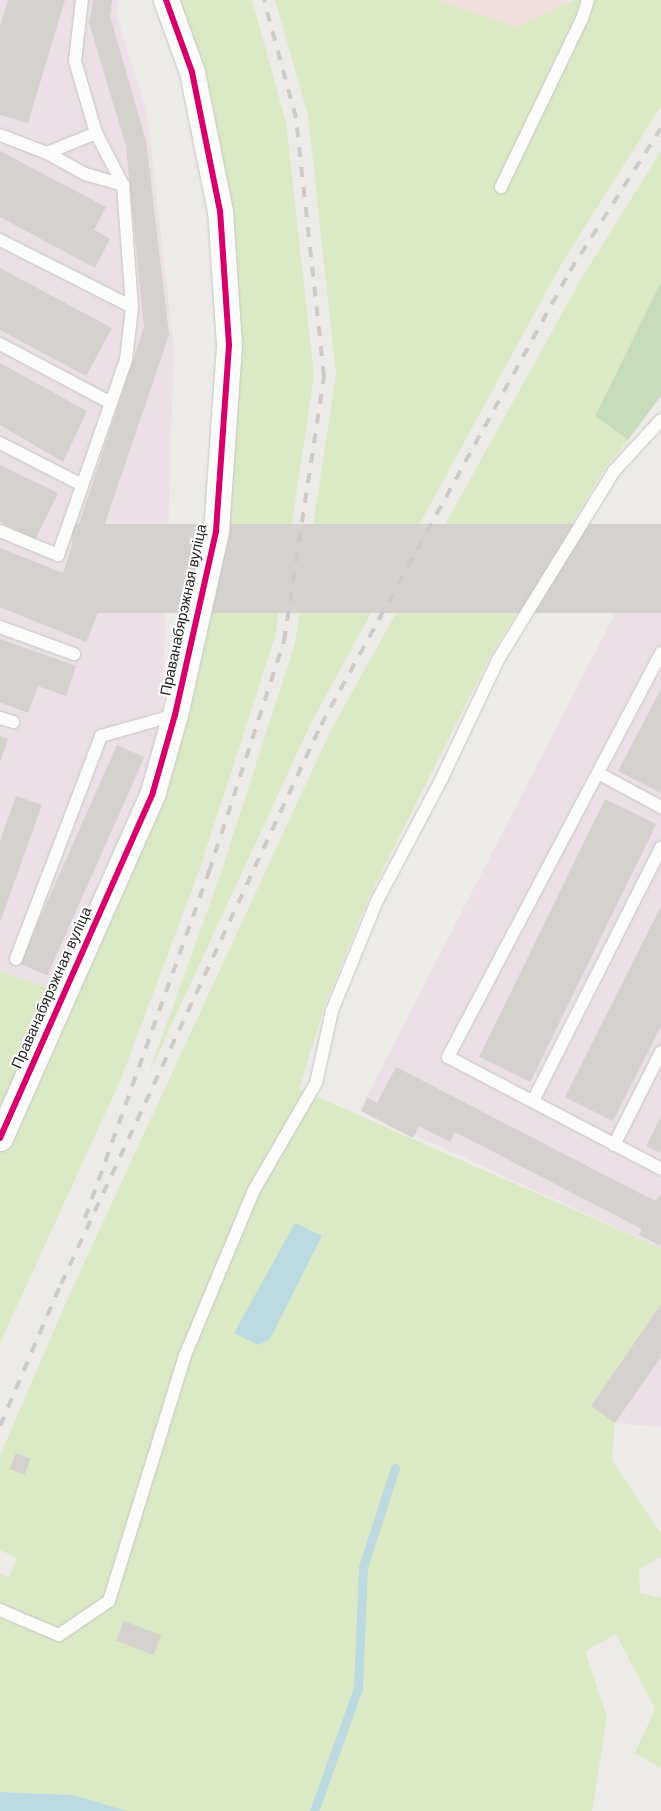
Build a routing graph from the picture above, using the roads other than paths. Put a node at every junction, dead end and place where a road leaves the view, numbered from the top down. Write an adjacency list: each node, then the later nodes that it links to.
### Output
1 (82, 0): 4 (lane)
2 (166, 0): 20 (street, Праванабярэжная вуліца)
3 (588, 0): 8 (lane)
4 (96, 132): 6 (lane); 7 (lane)
5 (0, 135): 6 (lane)
6 (47, 153): 7 (lane)
7 (123, 185): 10 (lane)
8 (501, 187)
9 (0, 240): 10 (lane)
10 (132, 306): 12 (lane)
11 (0, 344): 12 (lane)
12 (111, 403): 15 (lane)
13 (661, 420): 32 (lane)
14 (0, 443): 15 (lane)
15 (82, 485): 16 (lane)
16 (0, 531)
17 (0, 627): 19 (lane)
18 (661, 653): 23 (lane)
19 (74, 654)
20 (175, 715): 26 (lane); 29 (street, Праванабярэжная вуліца)
21 (0, 718): 22 (lane)
22 (13, 722)
23 (598, 773): 24 (lane); 28 (lane)
24 (661, 807)
25 (661, 848): 28 (lane)
26 (16, 959)
27 (661, 1052): 30 (lane)
28 (532, 1101): 30 (lane)
29 (0, 1138)
30 (614, 1145): 31 (lane)
31 (661, 1169)
32 (0, 1610)

